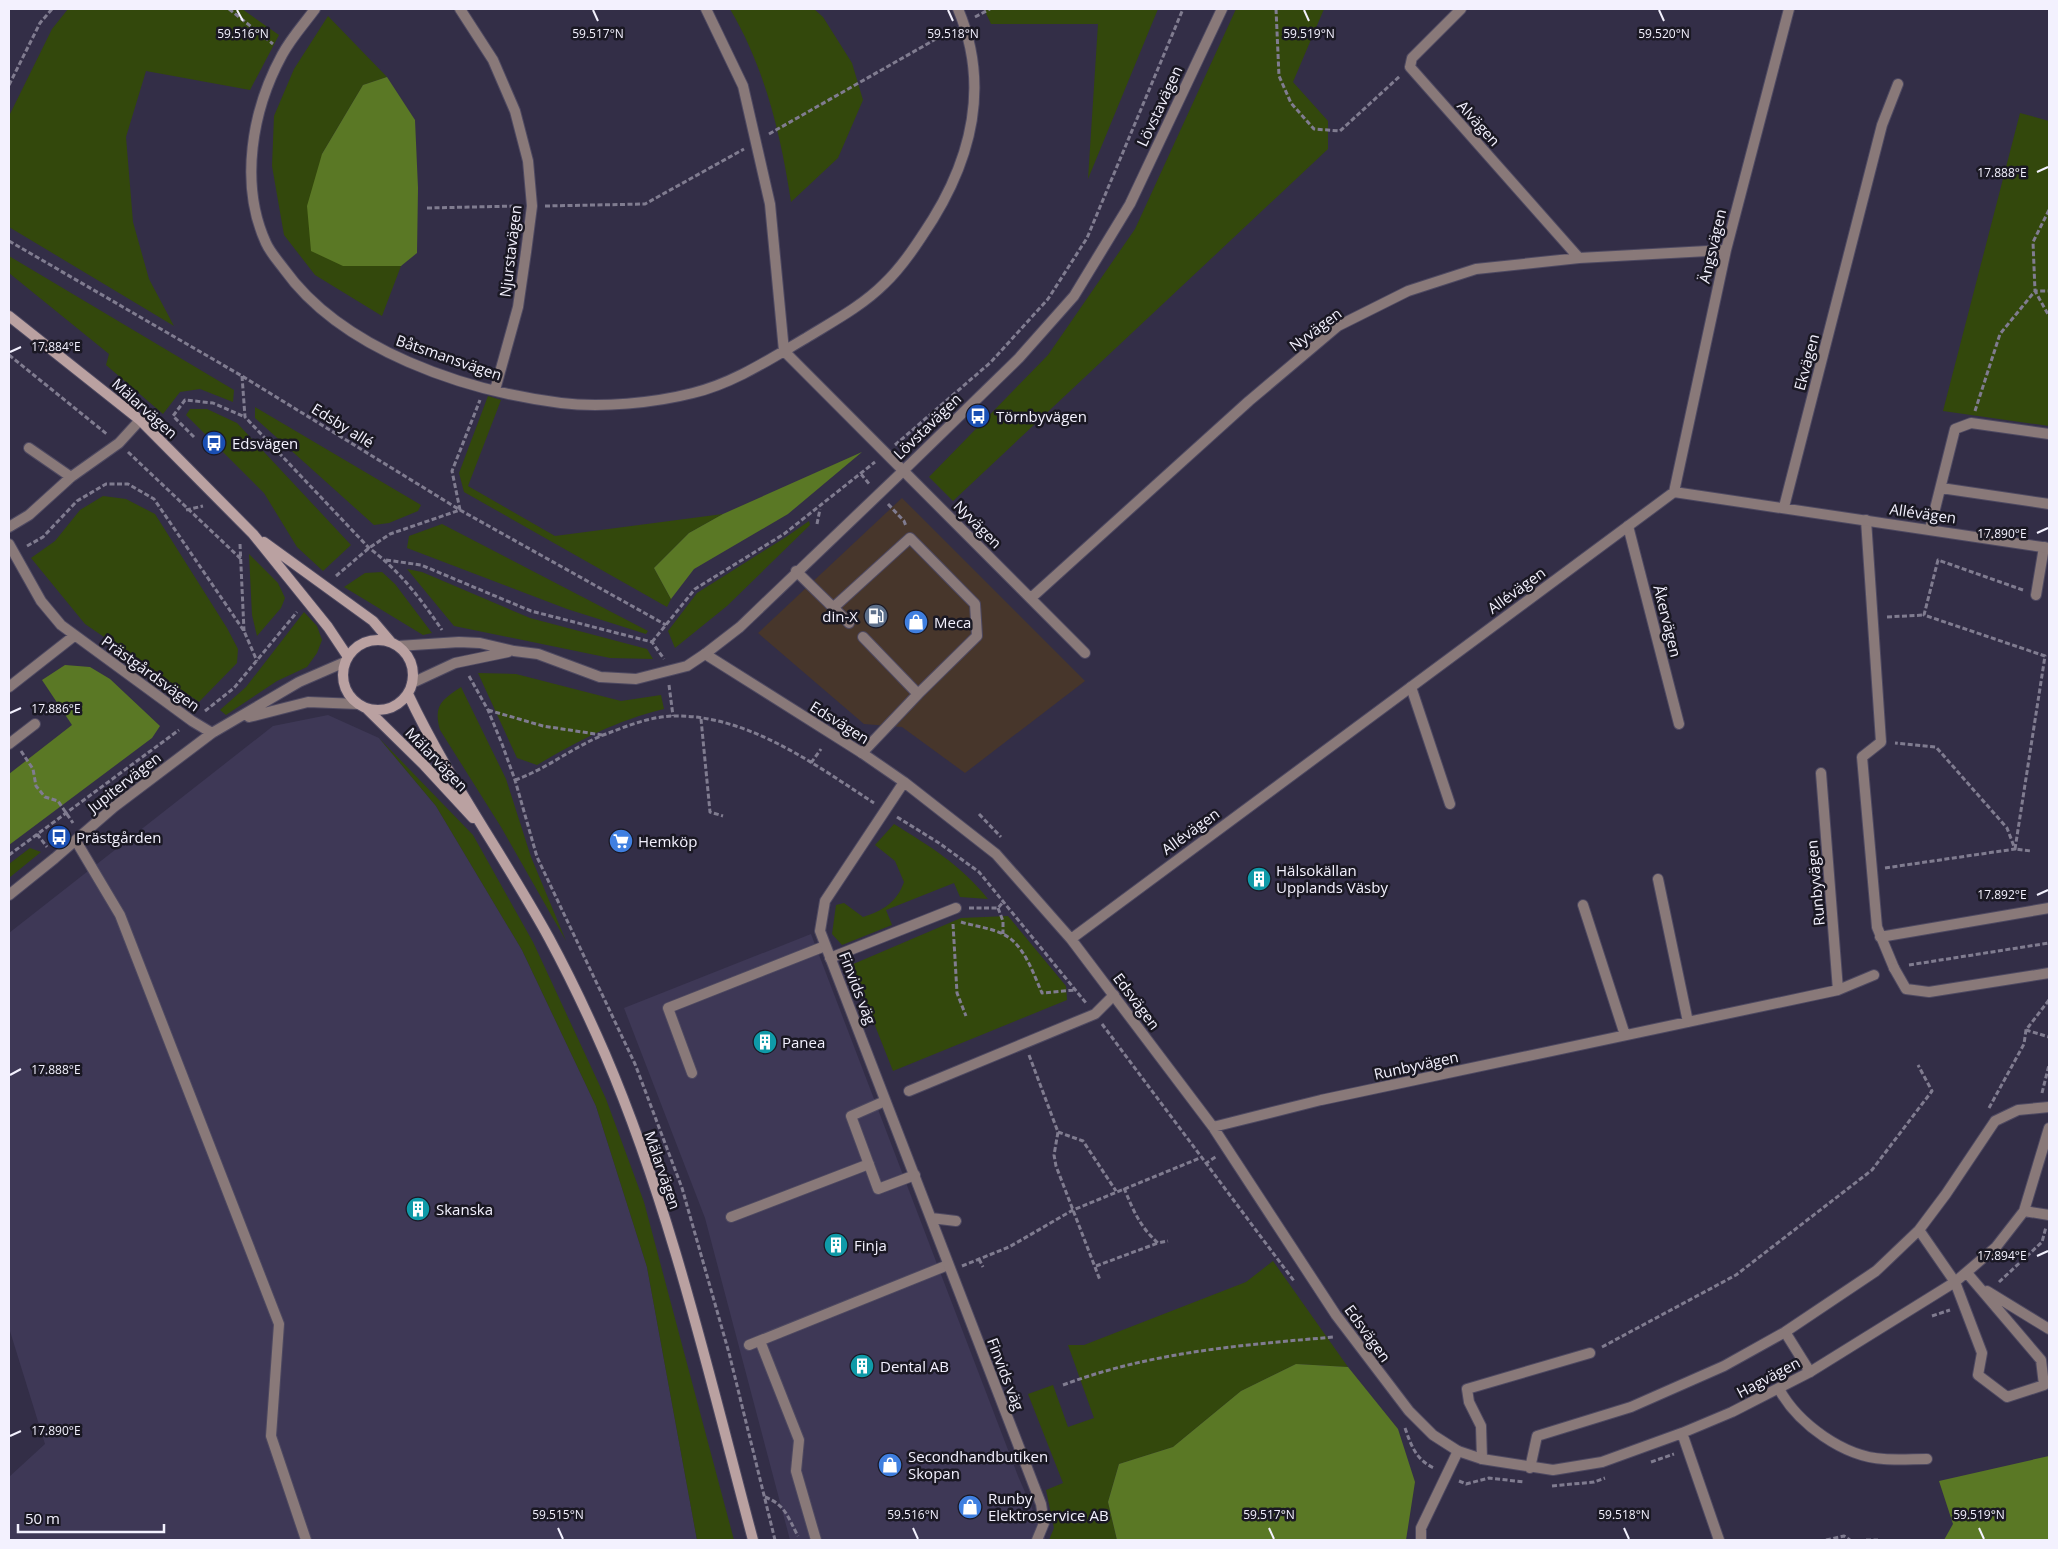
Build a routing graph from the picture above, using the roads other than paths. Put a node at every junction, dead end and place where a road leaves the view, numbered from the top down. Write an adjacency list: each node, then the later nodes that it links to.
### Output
1 (315, 9): 13 (street, Båtsmansvägen)
2 (460, 9): 13 (street, Njurstavägen)
3 (706, 9): 12 (street)
4 (958, 9): 12 (street, Båtsmansvägen)
5 (1222, 9): 17 (street, Lövstavägen)
6 (1461, 9): 10 (street, Alvägen)
7 (1789, 9): 9 (street, Ängsvägen)
8 (1898, 84): 22 (street, Ekvägen)
9 (1726, 250): 10 (street, Nyvägen); 20 (street, Ängsvägen)
10 (1579, 258): 32 (street, Nyvägen)
11 (9, 316): 14 (main road, Mälarvägen)
12 (784, 351): 13 (street, Båtsmansvägen); 17 (street)
13 (490, 389)
14 (140, 420): 18 (street); 27 (main road, Mälarvägen)
15 (2049, 434): 19 (street)
16 (29, 448): 18 (street)
17 (903, 471): 30 (street, Lövstavägen); 32 (street, Nyvägen)
18 (71, 477): 25 (street)
19 (1940, 488): 21 (street); 26 (street)
20 (1674, 492): 22 (street, Allévägen); 24 (street, Allévägen)
21 (2049, 504)
22 (1784, 507): 23 (street, Allévägen)
23 (1866, 520): 26 (street, Allévägen); 64 (street)
24 (1628, 526): 43 (street, Allévägen); 50 (street, Åkervägen)
25 (9, 527)
26 (1930, 529): 29 (street, Allévägen)
27 (252, 534): 37 (main road, Mälarvägen); 41 (main road, Mälarvägen)
28 (9, 544): 35 (street, Prästgårdsvägen)
29 (2047, 548): 31 (street)
30 (796, 572): 33 (street); 40 (street, Lövstavägen)
31 (2036, 595)
32 (1031, 598): 39 (street, Nyvägen)
33 (834, 608): 34 (street); 46 (street)
34 (849, 623)
35 (74, 636): 44 (street); 51 (street, Prästgårdsvägen)
36 (863, 637): 46 (street)
37 (394, 644): 38 (street, Lövstavägen); 41 (main road); 42 (main road)
38 (514, 651): 40 (street, Lövstavägen); 42 (street, Lövstavägen)
39 (1085, 653)
40 (705, 654): 53 (street, Edsvägen)
41 (347, 660): 47 (main road); 48 (street, Jupitervägen)
42 (412, 683): 45 (main road)
43 (1411, 686): 56 (street); 65 (street, Allévägen)
44 (9, 687)
45 (408, 694): 47 (main road); 57 (main road, Mälarvägen)
46 (918, 694): 53 (street)
47 (362, 706): 48 (street, Jupitervägen); 57 (main road, Mälarvägen)
48 (239, 719): 51 (street, Jupitervägen)
49 (35, 724): 52 (street)
50 (1680, 724)
51 (212, 733): 58 (street, Jupitervägen)
52 (11, 742)
53 (862, 753): 55 (street, Edsvägen)
54 (1821, 773): 70 (street, Runbyvägen)
55 (904, 782): 65 (street, Edsvägen); 66 (street, Finvids väg)
56 (1450, 804)
57 (485, 832): 104 (main road, Mälarvägen)
58 (76, 841): 60 (street, Jupitervägen); 103 (street)
59 (1658, 879): 72 (street)
60 (9, 894)
61 (1584, 905): 73 (street)
62 (956, 908): 67 (street)
63 (2049, 908): 64 (street)
64 (1880, 937): 68 (street)
65 (1071, 939): 71 (street, Edsvägen)
66 (825, 946): 67 (street, Finvids väg); 74 (street)
67 (830, 958): 76 (street, Finvids väg)
68 (2049, 973)
69 (1874, 976): 70 (street, Runbyvägen)
70 (1838, 990): 72 (street, Runbyvägen)
71 (1114, 995): 75 (street); 78 (street, Edsvägen)
72 (1688, 1022): 73 (street, Runbyvägen)
73 (1626, 1035): 78 (street, Runbyvägen)
74 (692, 1073)
75 (909, 1091)
76 (885, 1101): 80 (street); 81 (street, Finvids väg)
77 (2044, 1108): 87 (street)
78 (1213, 1127): 99 (street, Edsvägen)
79 (2049, 1128): 82 (street)
80 (869, 1164): 81 (street); 84 (street)
81 (915, 1175): 85 (street, Finvids väg)
82 (2024, 1211): 83 (street); 89 (street, Hagvägen)
83 (2049, 1215)
84 (731, 1217)
85 (930, 1218): 86 (street); 88 (street, Finvids väg)
86 (956, 1222)
87 (1919, 1230): 90 (street); 92 (street)
88 (949, 1267): 93 (street); 106 (street, Finvids väg)
89 (1969, 1272): 90 (street, Hagvägen); 90 (street); 91 (street)
90 (1955, 1282): 96 (street, Hagvägen)
91 (2049, 1329)
92 (1785, 1332): 96 (street); 102 (street)
93 (760, 1341): 94 (street); 105 (street)
94 (749, 1345)
95 (1590, 1353): 101 (street)
96 (1810, 1372): 97 (street, Hagvägen)
97 (1779, 1389): 98 (street, Hagvägen); 100 (street)
98 (1682, 1433): 102 (street, Hagvägen); 108 (street)
99 (1458, 1451): 101 (street, Hagvägen); 107 (street)
100 (1927, 1459)
101 (1482, 1460): 102 (street, Hagvägen)
102 (1530, 1468)
103 (306, 1540)
104 (752, 1540)
105 (816, 1540)
106 (1037, 1540)
107 (1421, 1540)
108 (1719, 1540)

